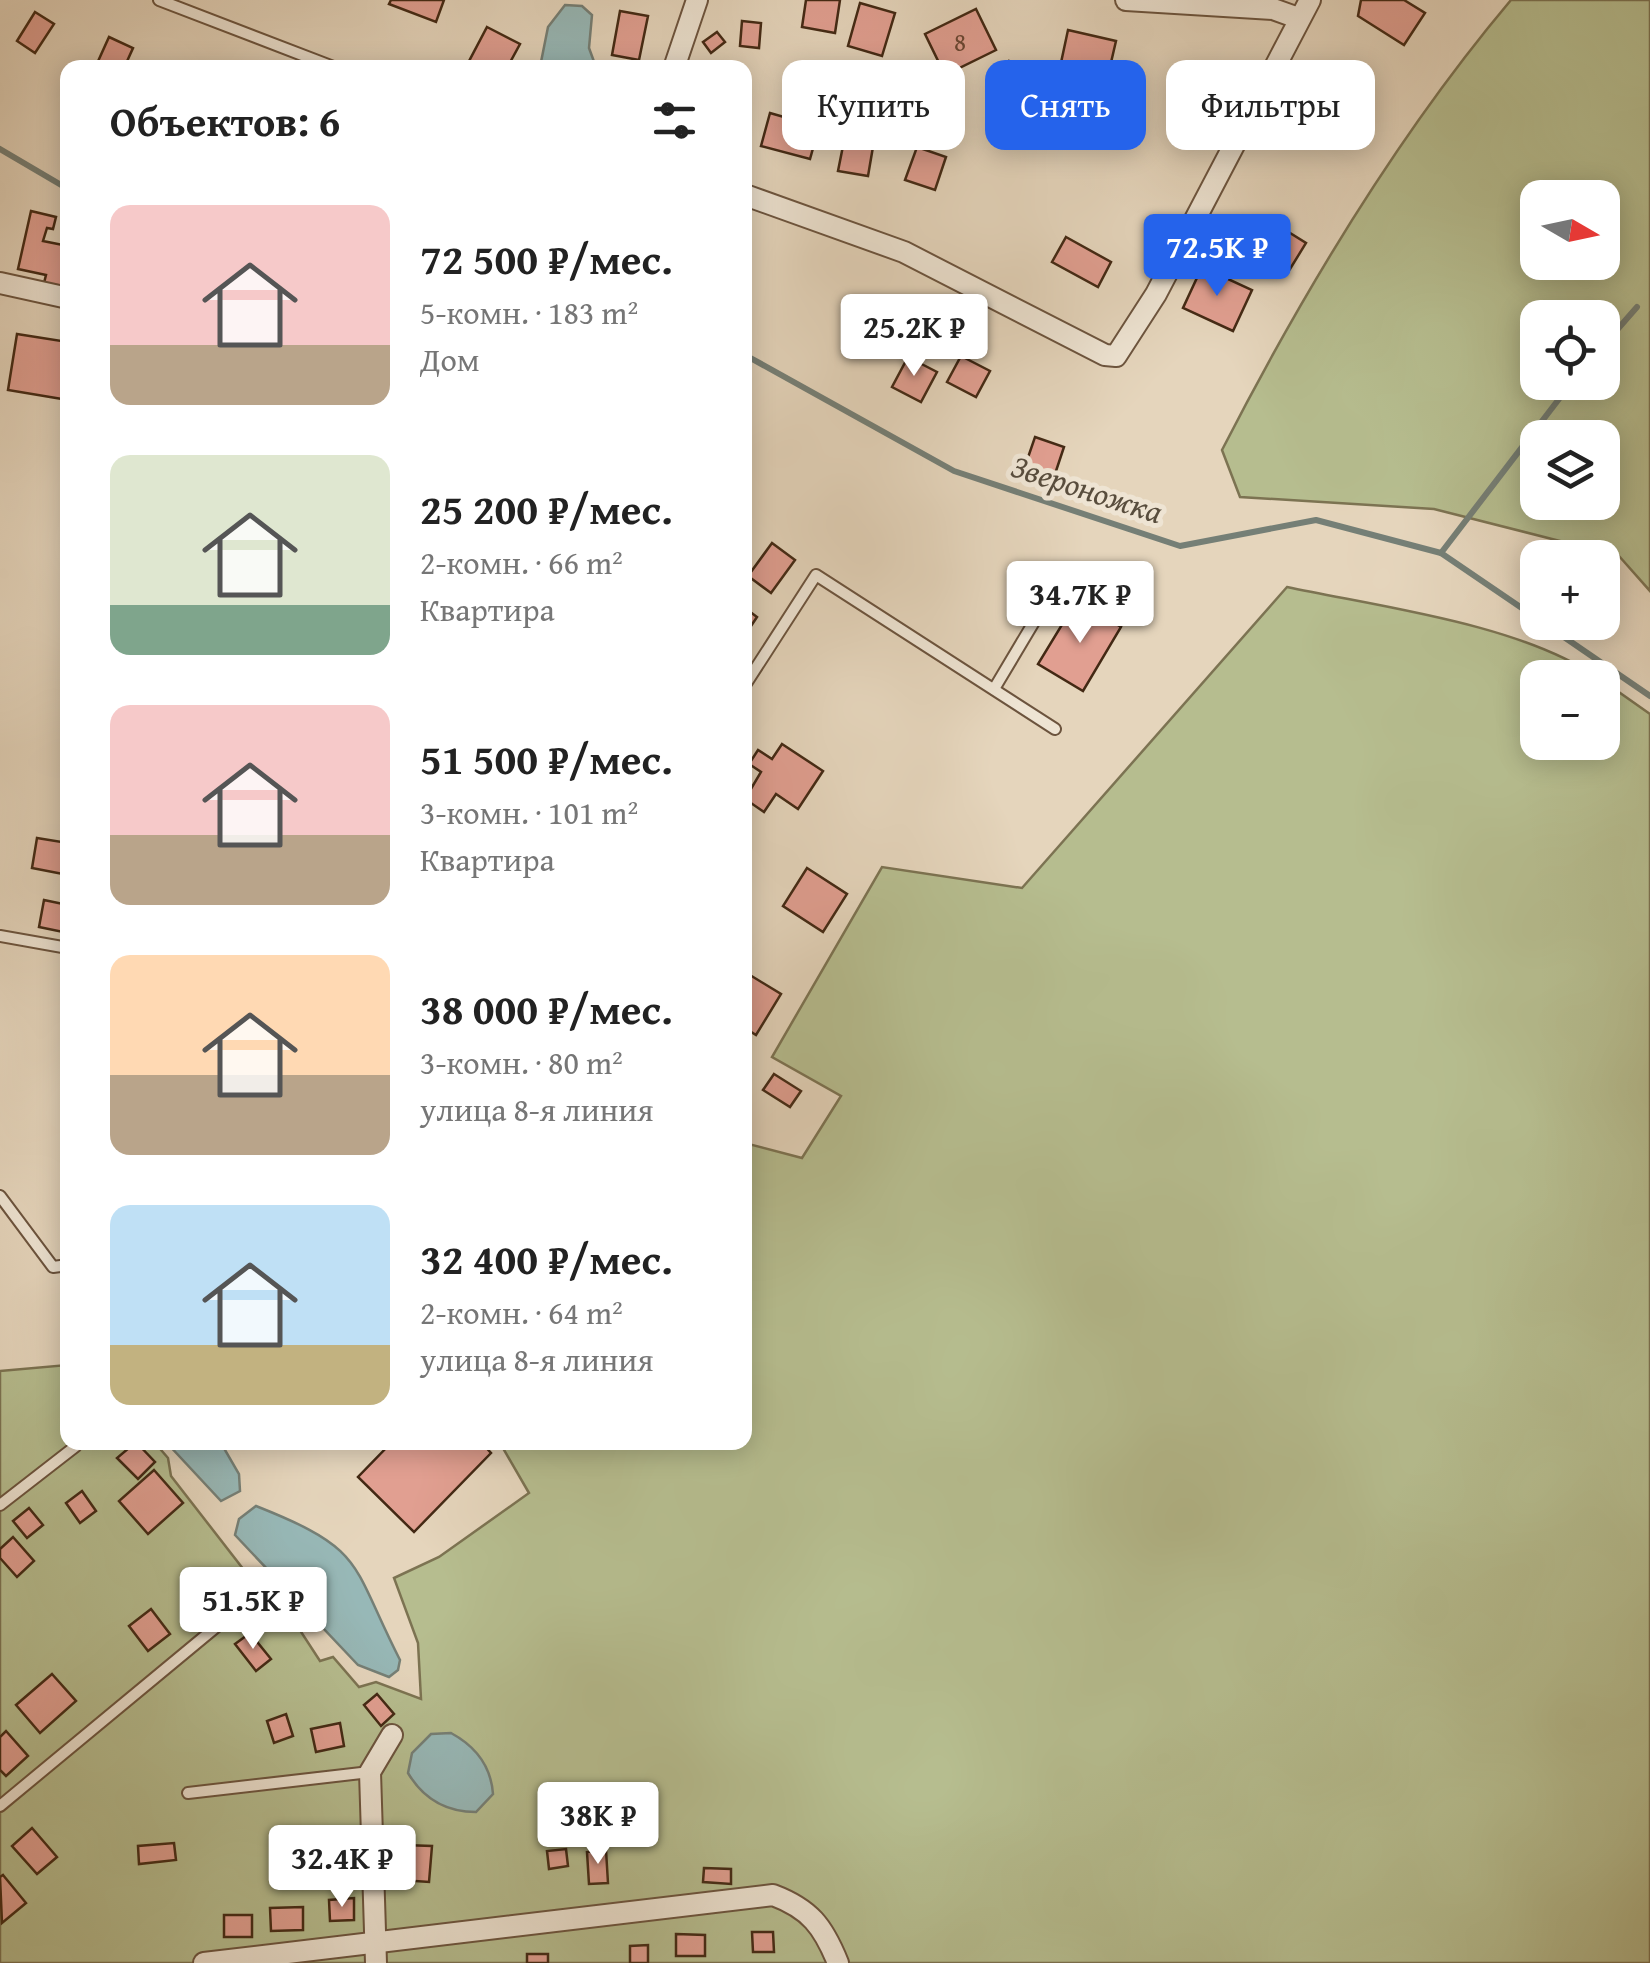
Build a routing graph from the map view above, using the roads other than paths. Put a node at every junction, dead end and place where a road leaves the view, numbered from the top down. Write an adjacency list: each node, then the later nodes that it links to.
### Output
1 (159, 0): 5 (lane)
2 (697, 0): 6 (street)
3 (1126, 0): 4 (street)
4 (1304, 9): 7 (street)
5 (315, 60)
6 (677, 60)
7 (752, 197)
8 (0, 283): 9 (street)
9 (60, 296)
10 (1056, 585): 12 (lane)
11 (752, 674): 12 (lane)
12 (994, 690): 13 (lane)
13 (1055, 729)
14 (0, 936): 15 (lane)
15 (60, 947)
16 (0, 1196): 17 (lane)
17 (60, 1266)
18 (71, 1450): 19 (lane)
19 (0, 1505)
20 (245, 1602): 24 (lane)
21 (392, 1735): 22 (street)
22 (370, 1772): 23 (lane); 25 (street)
23 (188, 1793)
24 (0, 1806)
25 (376, 1952): 26 (street); 27 (street)
26 (204, 1963)
27 (838, 1963)

